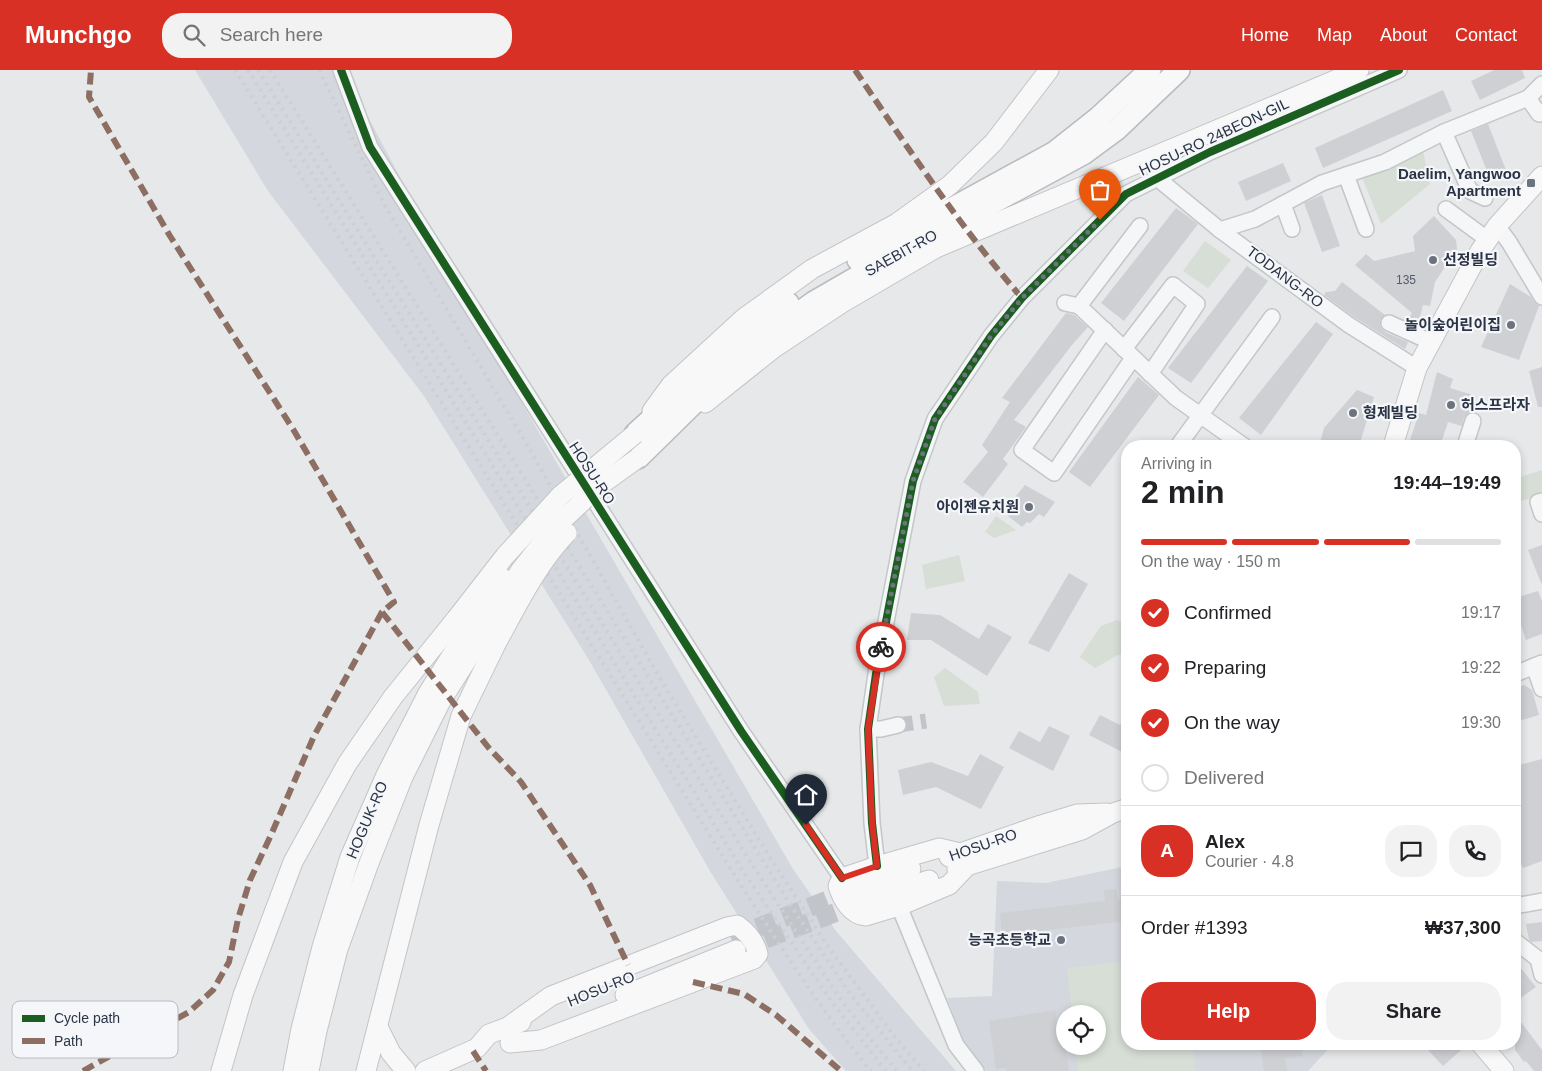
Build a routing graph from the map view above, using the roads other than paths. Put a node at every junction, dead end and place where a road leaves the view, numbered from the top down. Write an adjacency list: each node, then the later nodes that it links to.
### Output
1 (341, 70): 49 (street, HOSU-RO)
2 (1049, 70): 32 (main road)
3 (1150, 70): 32 (highway, SAEBIT-RO)
4 (1180, 70): 37 (highway, SAEBIT-RO)
5 (1359, 70): 37 (main road)
6 (1399, 70): 13 (street, HOSU-RO 24BEON-GIL)
7 (1542, 84): 8 (street)
8 (1528, 98): 9 (street); 10 (street)
9 (1542, 112)
10 (1444, 132): 11 (street); 14 (street)
11 (1346, 175): 15 (street); 19 (street)
12 (1542, 176): 21 (main road)
13 (1158, 178): 20 (street, TODANG-RO); 45 (street, HOSU-RO 24BEON-GIL)
14 (1485, 198)
15 (1283, 204): 18 (street); 20 (street)
16 (1446, 209): 21 (street)
17 (1140, 226): 25 (street)
18 (1292, 229)
19 (1366, 229)
20 (1220, 230): 28 (street, TODANG-RO)
21 (1492, 233): 22 (street); 26 (main road)
22 (1542, 297)
23 (1272, 317): 30 (street)
24 (1390, 323): 26 (street)
25 (1105, 330): 27 (street); 27 (street)
26 (1431, 342): 28 (main road)
27 (1129, 353): 29 (street); 29 (street)
28 (1418, 368): 35 (main road)
29 (1150, 374): 30 (street)
30 (1200, 416): 33 (street); 34 (street)
31 (1473, 421): 36 (street)
32 (635, 434): 40 (main road, bridge)
33 (1182, 440)
34 (1235, 440)
35 (1395, 440)
36 (1467, 440)
37 (638, 458): 40 (main road, bridge)
38 (1542, 501): 39 (street)
39 (1542, 514)
40 (476, 630): 56 (main road); 57 (main road, HOGUK-RO); 60 (main road)
41 (1538, 665): 42 (street); 43 (street)
42 (1521, 672)
43 (1542, 689)
44 (898, 725): 45 (street)
45 (868, 729): 48 (street, HOSU-RO 24BEON-GIL)
46 (1120, 811): 47 (main road, HOSU-RO)
47 (964, 859): 48 (main road); 49 (main road, HOSU-RO); 52 (main road)
48 (877, 866): 49 (main road)
49 (853, 890): 52 (main road)
50 (1542, 901): 51 (street)
51 (1521, 905)
52 (899, 906): 66 (street)
53 (733, 944): 58 (main road, HOSU-RO)
54 (1521, 946): 55 (street)
55 (1542, 975)
56 (378, 1027): 63 (main road); 64 (main road)
57 (309, 1030): 61 (main road); 62 (main road)
58 (509, 1034): 58 (main road); 65 (main road, HOSU-RO)
59 (1486, 1050): 67 (main road)
60 (221, 1071)
61 (293, 1071)
62 (310, 1071)
63 (366, 1071)
64 (406, 1071)
65 (425, 1071)
66 (976, 1071)
67 (1504, 1071)

